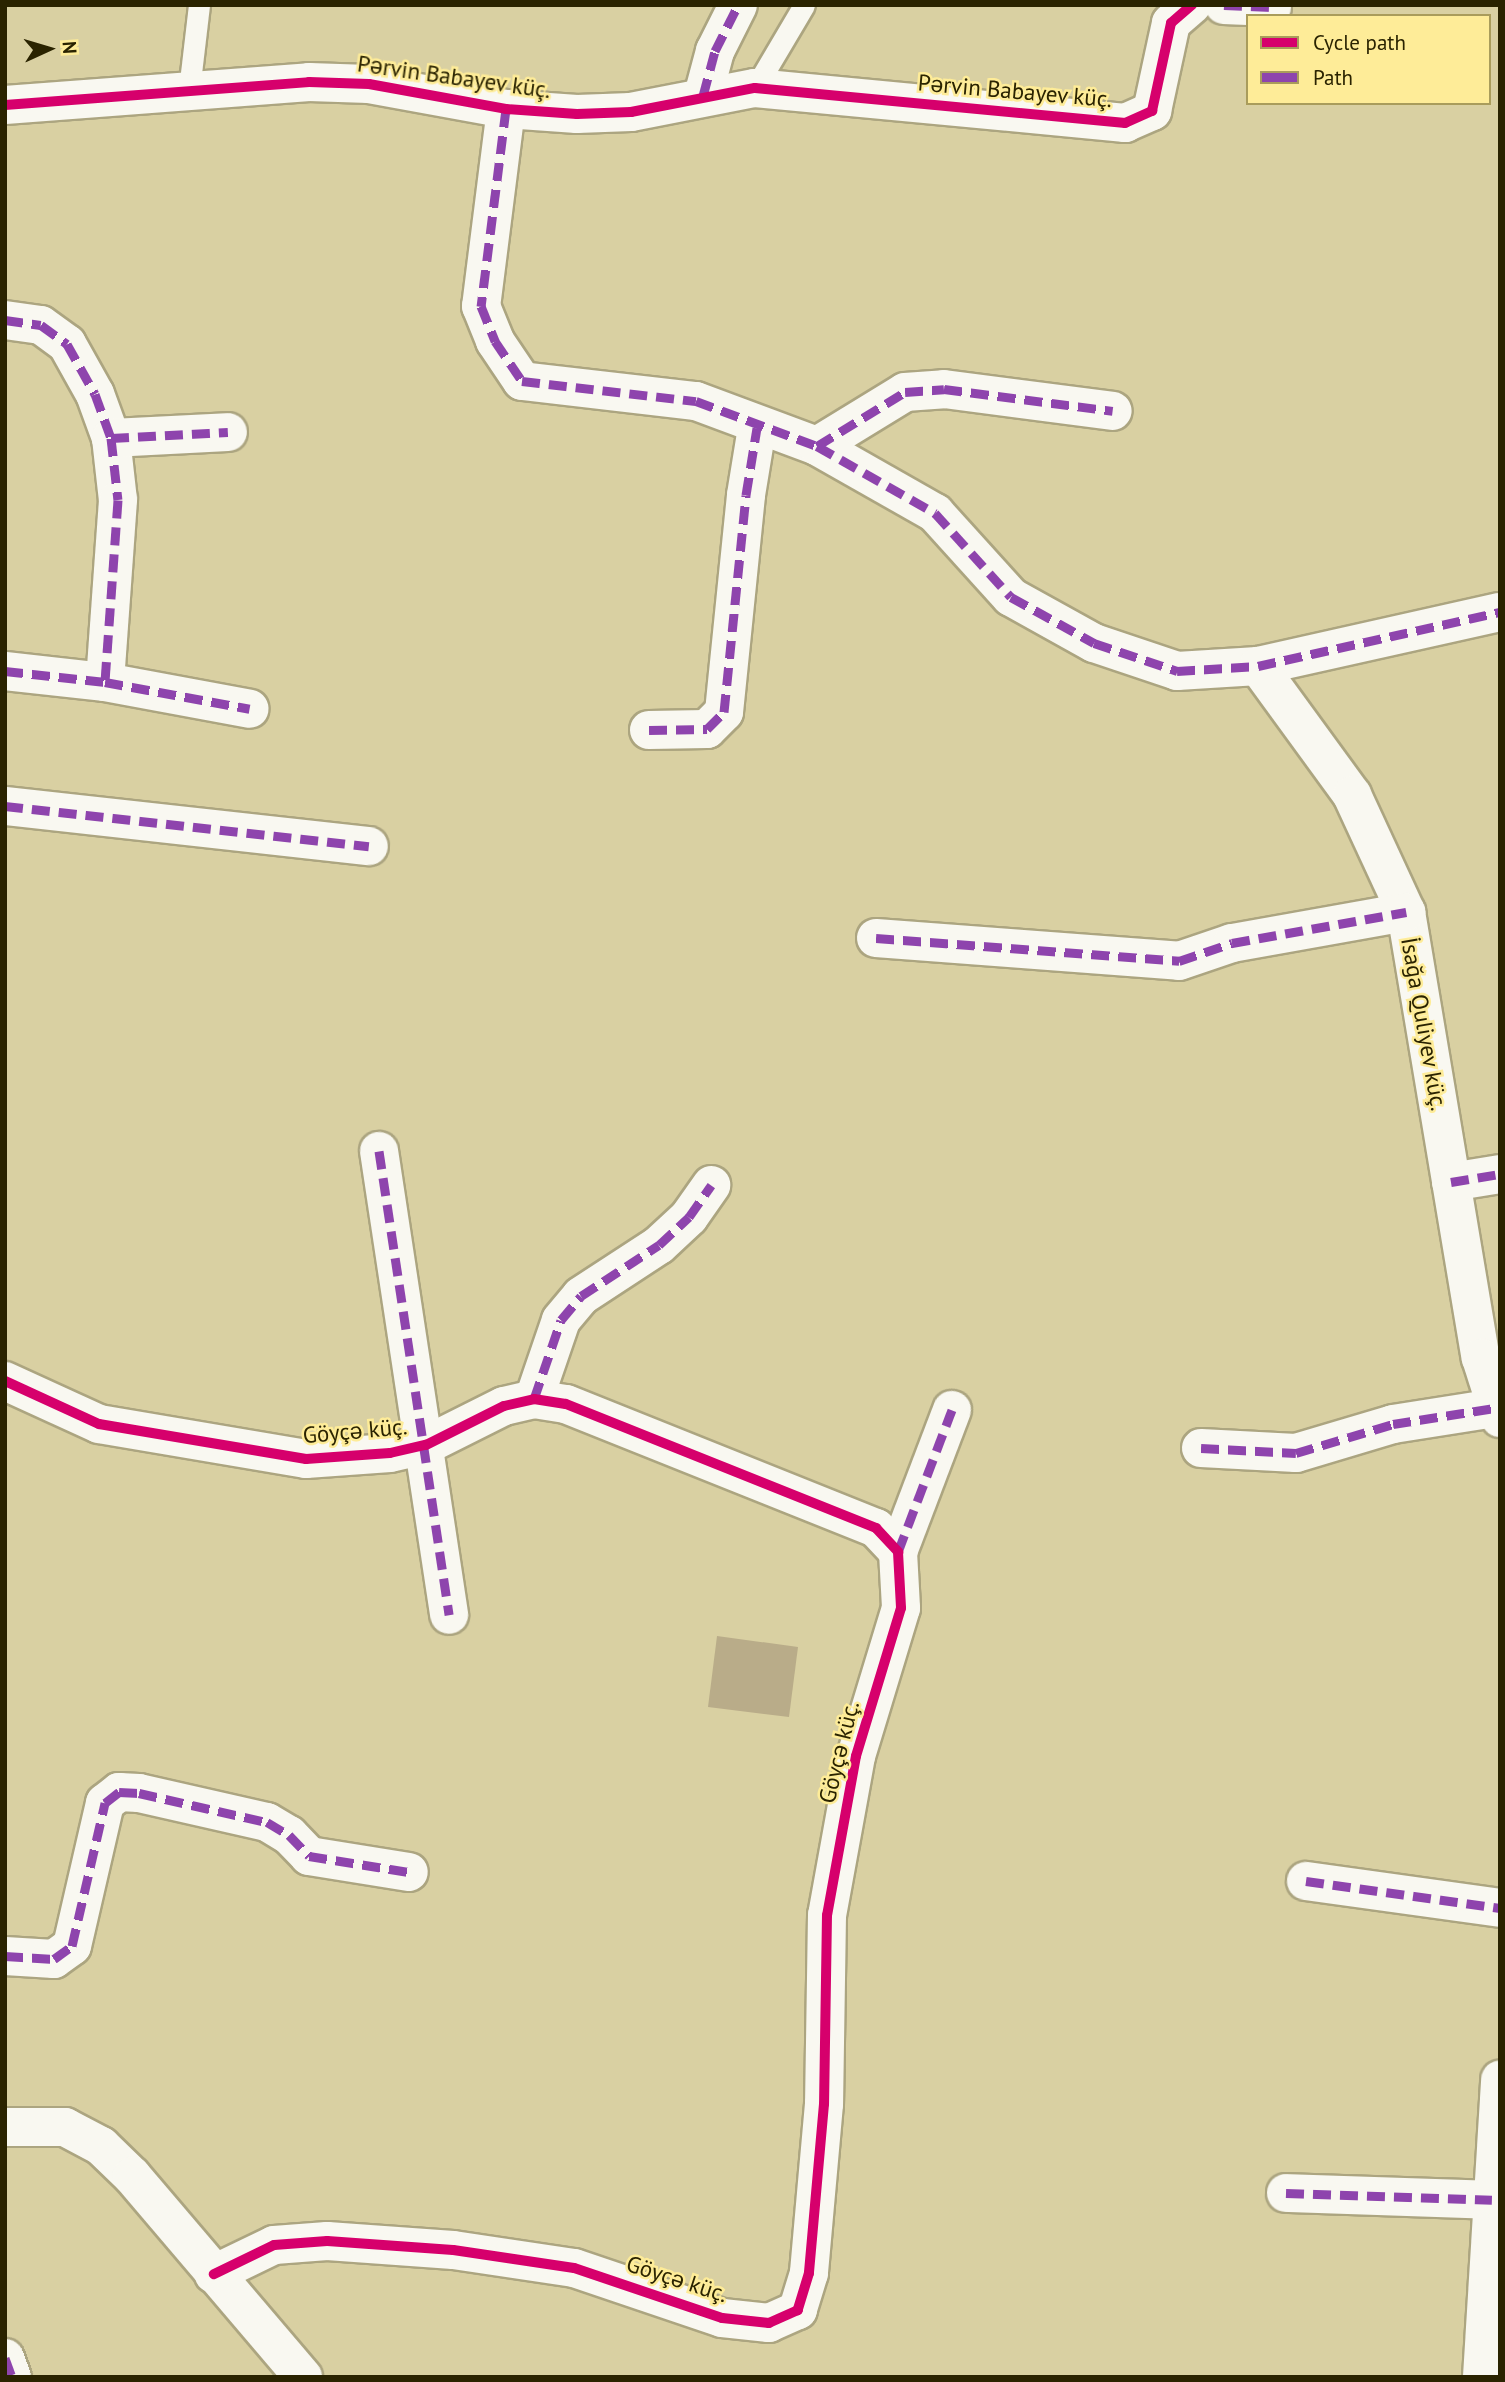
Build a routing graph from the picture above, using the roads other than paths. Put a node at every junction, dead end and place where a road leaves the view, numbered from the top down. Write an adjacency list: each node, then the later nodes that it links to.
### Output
1 (199, 5): 8 (lane)
2 (738, 5): 9 (street)
3 (804, 5): 7 (lane)
4 (1192, 5): 7 (street, Pərvin Babayev küç.)
5 (1224, 5): 6 (street)
6 (1272, 6)
7 (755, 88): 9 (street, Pərvin Babayev küç.)
8 (190, 90): 10 (street, Pərvin Babayev küç.); 11 (street, Pərvin Babayev küç.)
9 (704, 96): 11 (street, Pərvin Babayev küç.)
10 (5, 105)
11 (506, 110): 14 (street)
12 (5, 320): 16 (street)
13 (1113, 411): 17 (street)
14 (757, 428): 17 (street); 23 (street)
15 (228, 432): 16 (street)
16 (111, 438): 21 (street)
17 (817, 446): 19 (street)
18 (1500, 612): 19 (street)
19 (1258, 666): 26 (street, İsağa Quliyev küç.)
20 (5, 671): 21 (street)
21 (105, 682): 22 (street)
22 (250, 709)
23 (649, 730)
24 (5, 806): 25 (street)
25 (369, 846)
26 (1405, 912): 27 (street); 30 (street, İsağa Quliyev küç.)
27 (876, 938)
28 (379, 1151): 36 (street)
29 (1500, 1174): 30 (street)
30 (1451, 1182): 35 (street, İsağa Quliyev küç.)
31 (711, 1185): 33 (street)
32 (5, 1381): 36 (street, Göyçə küç.)
33 (534, 1399): 36 (street, Göyçə küç.); 38 (street, Göyçə küç.)
34 (952, 1410): 38 (street)
35 (1497, 1413): 37 (street)
36 (426, 1445): 39 (street)
37 (1201, 1448)
38 (898, 1552): 48 (street, Göyçə küç.)
39 (449, 1615)
40 (409, 1872): 43 (street)
41 (1306, 1881): 42 (street)
42 (1500, 1908)
43 (5, 1956)
44 (1500, 2080): 47 (street)
45 (5, 2127): 48 (street)
46 (1286, 2193): 47 (street)
47 (1492, 2200): 52 (street)
48 (214, 2274): 51 (street)
49 (5, 2358): 50 (street)
50 (12, 2377)
51 (303, 2377)
52 (1482, 2377)

